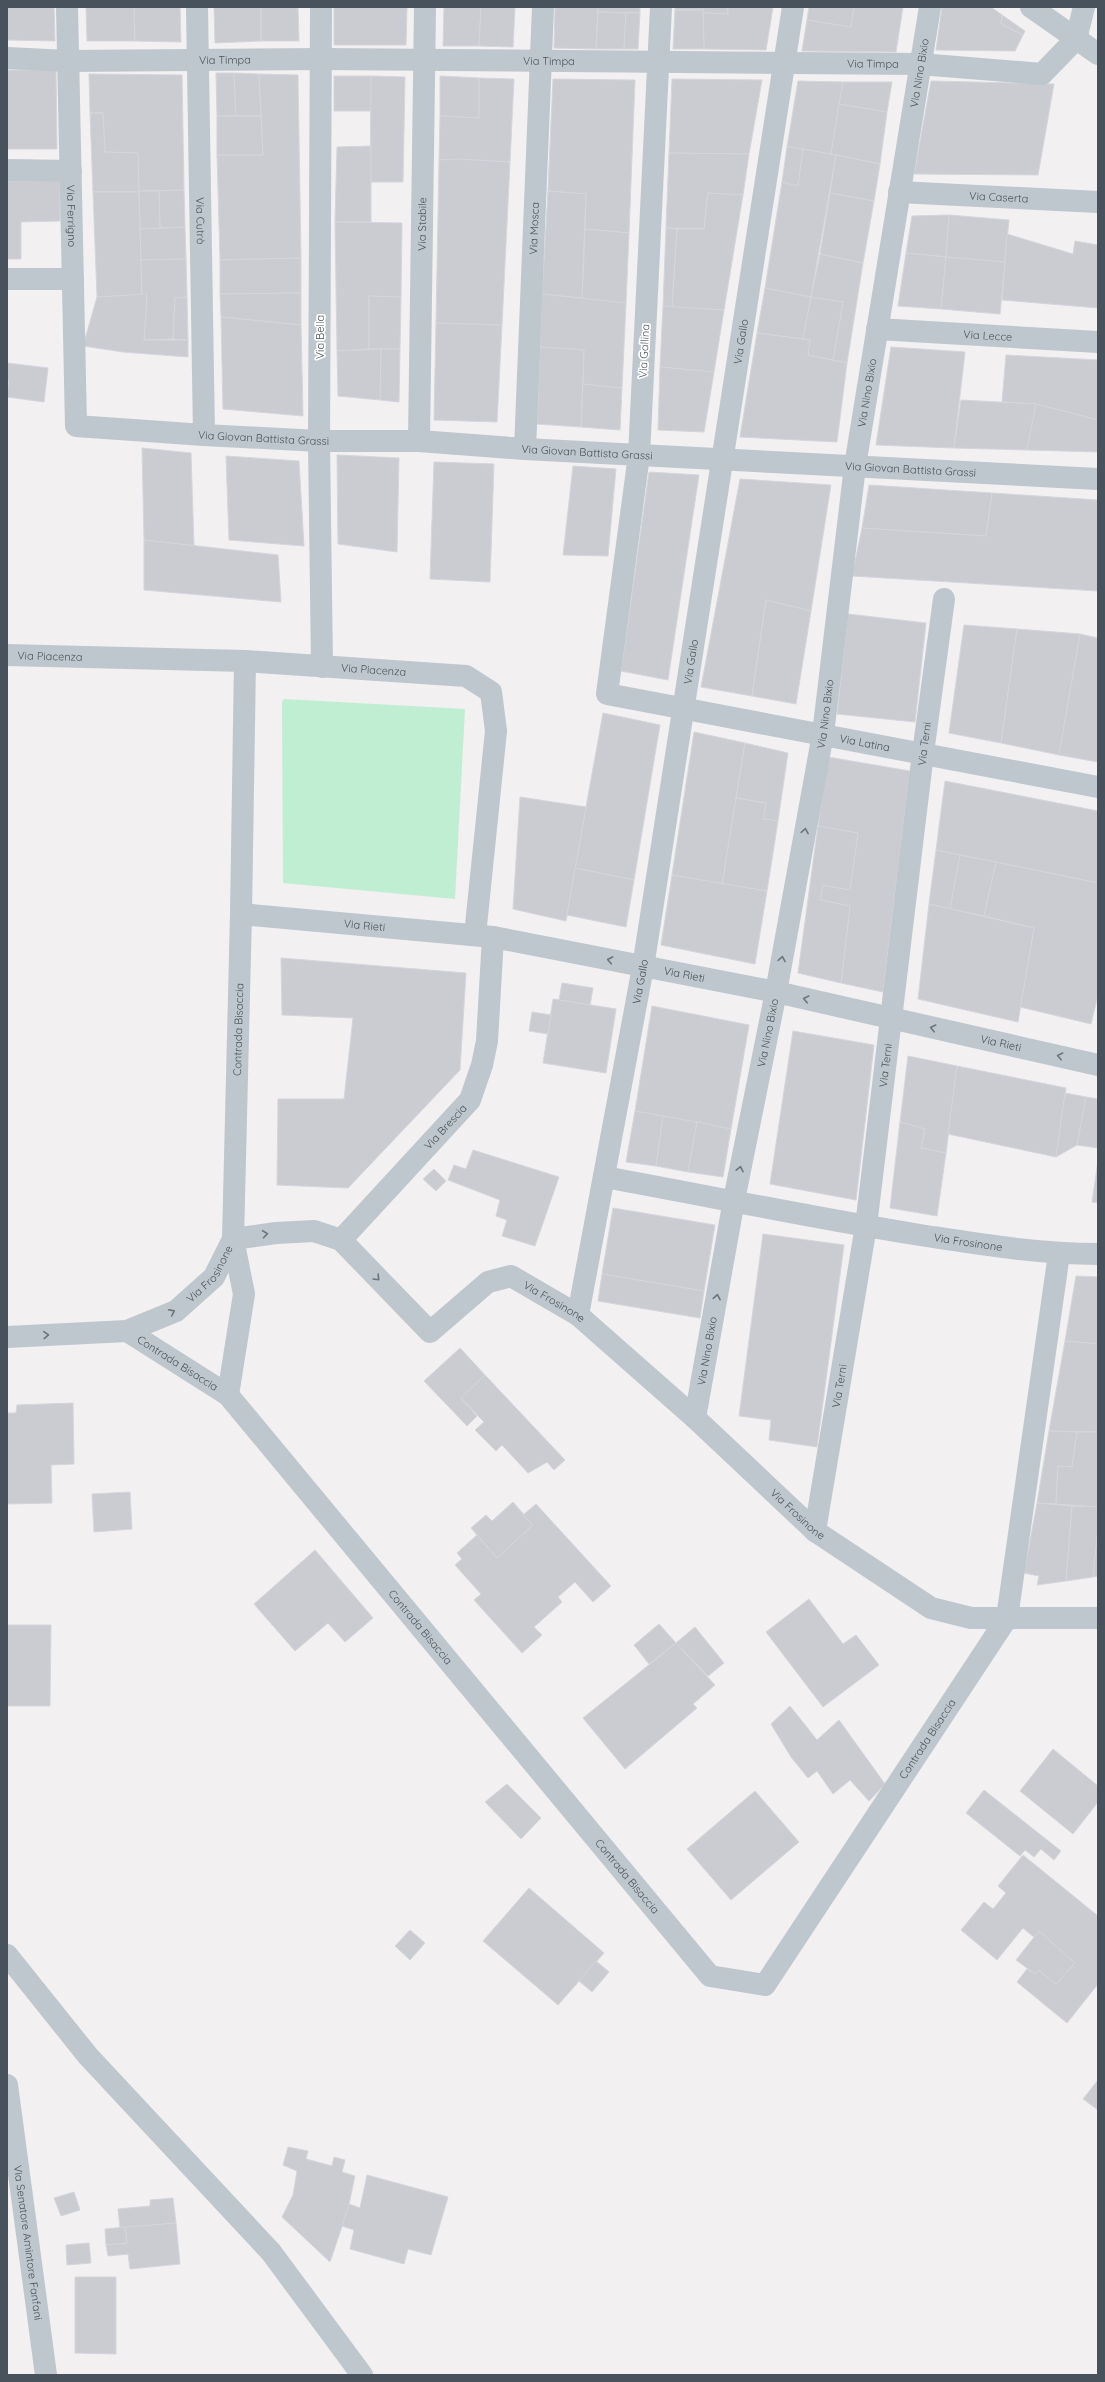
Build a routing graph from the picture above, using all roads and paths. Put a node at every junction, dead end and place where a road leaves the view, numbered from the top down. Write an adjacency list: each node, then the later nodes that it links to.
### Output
1 (67, 7): 17 (street, Via Ferrigno)
2 (197, 7): 14 (street, Via Cutrò)
3 (321, 7): 15 (street, Via Bella)
4 (425, 7): 16 (street, Via Stabile)
5 (543, 7): 18 (street, Via Mosca)
6 (661, 7): 19 (street, Via Gallina)
7 (793, 7): 20 (street, Via Gallo)
8 (930, 7): 21 (street, Via Nino Bixio)
9 (1031, 7): 11 (street)
10 (1084, 7): 11 (street)
11 (1076, 39): 12 (street); 21 (street, Via Timpa)
12 (1098, 54)
13 (7, 58): 17 (street, Via Timpa)
14 (200, 59): 15 (street, Via Timpa); 17 (street, Via Timpa); 31 (street, Via Cutrò)
15 (322, 59): 16 (street, Via Timpa); 32 (street, Via Bella)
16 (424, 60): 18 (street, Via Timpa); 33 (street, Via Stabile)
17 (68, 61): 23 (street, Via Ferrigno)
18 (540, 61): 19 (street, Via Timpa); 34 (street, Via Mosca)
19 (660, 62): 20 (street, Via Timpa); 35 (street, Via Gallina)
20 (785, 63): 21 (street, Via Timpa); 36 (street, Via Gallo)
21 (920, 64): 24 (street, Via Nino Bixio)
22 (7, 170): 23 (street)
23 (71, 171): 27 (street, Via Ferrigno)
24 (899, 192): 25 (street, Via Caserta); 28 (street, Via Nino Bixio)
25 (1098, 202)
26 (7, 279): 27 (street)
27 (73, 279): 30 (street, Via Ferrigno)
28 (877, 329): 29 (street, Via Lecce); 37 (street, Via Nino Bixio)
29 (1098, 342)
30 (76, 426): 31 (street, Via Giovan Battista Grassi)
31 (204, 435): 32 (street, Via Giovan Battista Grassi)
32 (319, 441): 33 (street, Via Giovan Battista Grassi); 42 (street, Via Bella)
33 (419, 441): 34 (street, Via Giovan Battista Grassi)
34 (525, 449): 35 (street, Via Giovan Battista Grassi)
35 (639, 455): 36 (street, Via Giovan Battista Grassi); 43 (street, Via Gallina)
36 (724, 459): 37 (street, Via Giovan Battista Grassi); 44 (street, Via Gallo)
37 (855, 466): 38 (street, Via Giovan Battista Grassi); 45 (street, Via Nino Bixio)
38 (1098, 479)
39 (944, 599): 46 (street, Via Terni)
40 (7, 655): 41 (street, Via Piacenza)
41 (244, 661): 42 (street, Via Piacenza); 48 (street, Contrada Bisaccia)
42 (322, 667): 49 (street, Via Piacenza)
43 (607, 694): 44 (street, Via Latina)
44 (683, 708): 45 (street, Via Latina); 50 (street, Via Gallo)
45 (823, 734): 46 (street, Via Latina); 51 (street, Via Nino Bixio, one-way to 45)
46 (923, 753): 47 (street, Via Latina); 52 (street, Via Terni)
47 (1098, 787)
48 (241, 914): 49 (street, Via Rieti); 57 (street, Contrada Bisaccia)
49 (484, 936): 50 (street, Via Rieti, one-way to 49); 58 (street, Via Brescia)
50 (643, 967): 51 (street, Via Rieti); 54 (street, Via Gallo)
51 (776, 992): 52 (street, Via Rieti, one-way to 51); 55 (street, Via Nino Bixio, one-way to 51)
52 (891, 1018): 53 (street, Via Rieti, one-way to 52); 56 (street, Via Terni)
53 (1098, 1065)
54 (604, 1176): 55 (street, Via Frosinone); 61 (street, Via Gallo)
55 (734, 1200): 56 (street, Via Frosinone); 65 (street, Via Nino Bixio, one-way to 55)
56 (866, 1226): 59 (street, Via Frosinone); 66 (street, Via Terni)
57 (233, 1239): 58 (street, Via Frosinone, one-way to 58); 62 (street, Via Frosinone, one-way to 57); 64 (street, Contrada Bisaccia)
58 (341, 1240): 61 (street, Via Frosinone, one-way to 61)
59 (1059, 1254): 60 (street, Via Frosinone); 67 (street)
60 (1098, 1254)
61 (578, 1315): 65 (street, Via Frosinone)
62 (127, 1331): 63 (street, Via Frosinone, one-way to 62); 64 (street, Contrada Bisaccia)
63 (7, 1337)
64 (228, 1395): 67 (street, Contrada Bisaccia)
65 (695, 1418): 66 (street, Via Frosinone)
66 (816, 1531): 67 (street, Via Frosinone)
67 (1007, 1618): 68 (street, Via Frosinone)
68 (1098, 1618)
69 (7, 1955): 72 (street)
70 (7, 2085): 71 (street, Via Senatore Amintore Fanfani)
71 (46, 2375)
72 (362, 2375)

